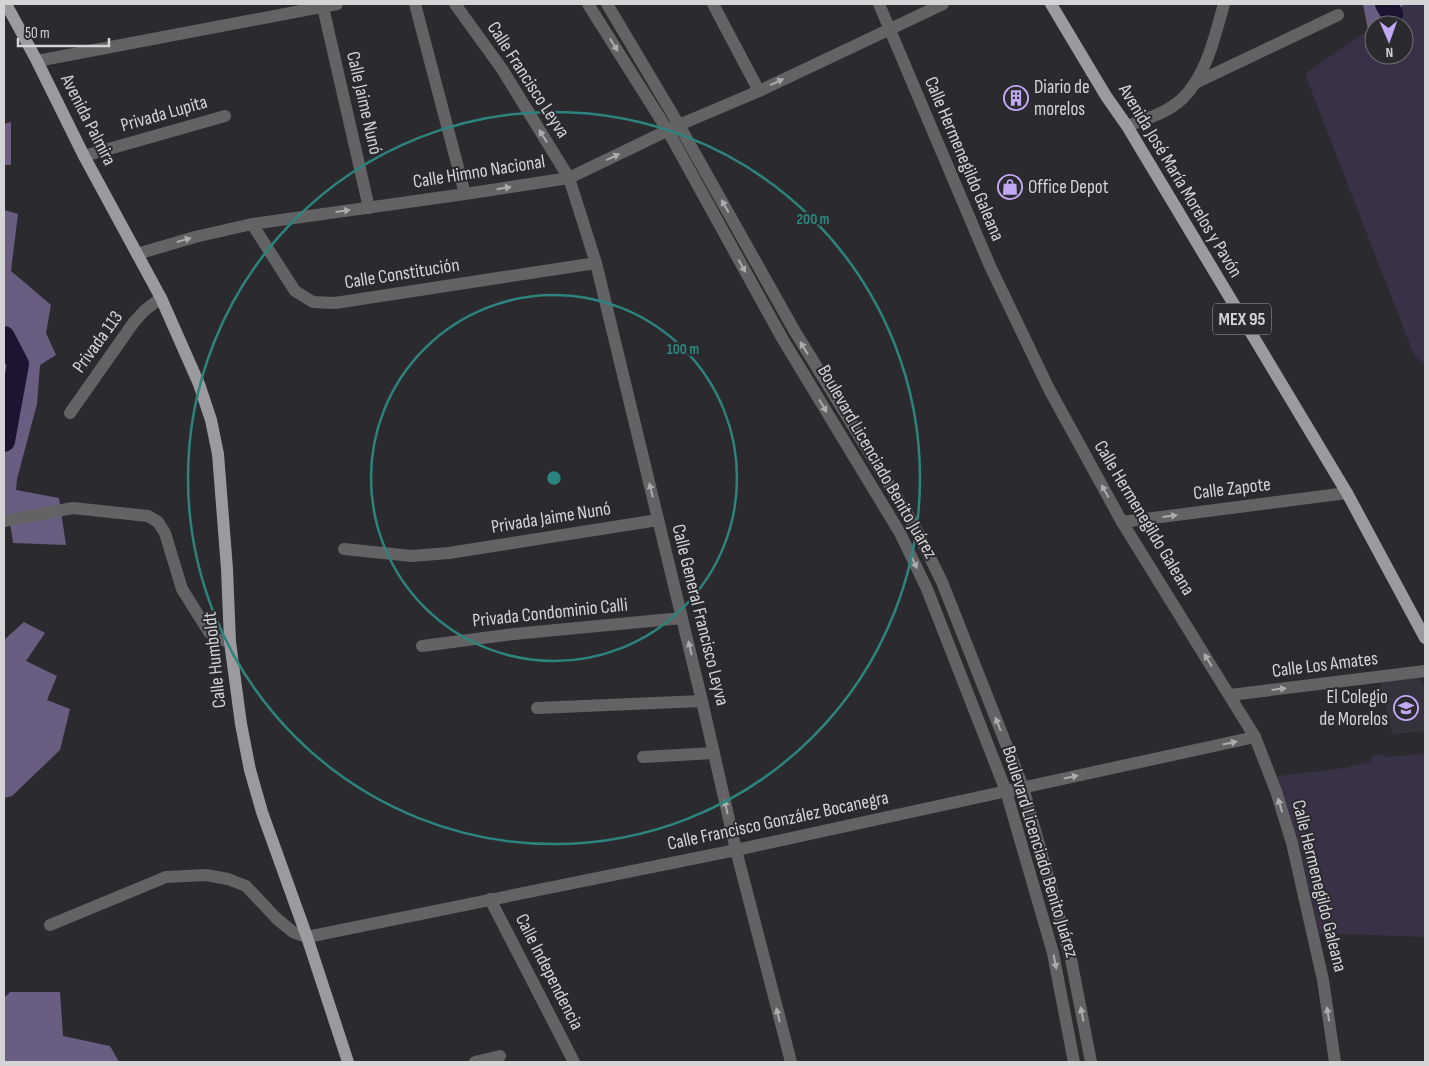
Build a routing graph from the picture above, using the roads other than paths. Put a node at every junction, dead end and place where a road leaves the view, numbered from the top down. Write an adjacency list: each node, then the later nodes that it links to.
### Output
1 (6, 4): 15 (main road, Avenida Palmira)
2 (338, 4): 12 (street)
3 (415, 4): 24 (street)
4 (454, 4): 23 (street, Calle Francisco Leyva, one-way to 4)
5 (588, 4): 21 (street, Boulevard Licenciado Benito Juárez, one-way to 21)
6 (607, 4): 19 (street, Boulevard Licenciado Benito Juárez)
7 (713, 4): 17 (street)
8 (879, 4): 14 (street, Calle Hermenegildo Galeana)
9 (943, 4): 14 (street, Calle Himno Nacional)
10 (1051, 4): 20 (main road, Avenida José María Morelos y Pavón / MEX 95)
11 (1224, 4): 16 (street)
12 (323, 6): 15 (street); 25 (street, Calle Jaime Nunó)
13 (1338, 15): 16 (street)
14 (889, 29): 17 (street, Calle Himno Nacional, one-way to 14); 34 (street, Calle Hermenegildo Galeana, one-way to 14)
15 (37, 61): 22 (main road, Avenida Palmira)
16 (1195, 83): 20 (street)
17 (759, 91): 19 (street, Calle Himno Nacional)
18 (224, 116): 22 (street, Privada Lupita)
19 (679, 125): 21 (street, Calle Himno Nacional); 35 (street, Boulevard Licenciado Benito Juárez, one-way to 19)
20 (1127, 126): 31 (main road, Avenida José María Morelos y Pavón / MEX 95)
21 (668, 131): 23 (street, Calle Himno Nacional, one-way to 21); 36 (street, Boulevard Licenciado Benito Juárez, one-way to 36)
22 (84, 156): 27 (main road, Avenida Palmira)
23 (569, 178): 24 (street, Calle Himno Nacional, one-way to 23); 28 (street, Calle General Francisco Leyva)
24 (465, 194): 25 (street, Calle Himno Nacional)
25 (369, 208): 26 (street, Calle Himno Nacional, one-way to 25)
26 (252, 224): 27 (street, Calle Himno Nacional, one-way to 26); 28 (street, Calle Constitución)
27 (137, 254): 29 (main road, Calle Humboldt)
28 (596, 263): 32 (street, Calle General Francisco Leyva, one-way to 28)
29 (161, 298): 30 (street, Privada 113); 40 (main road, Calle Humboldt)
30 (70, 413)
31 (1347, 493): 34 (street, Calle Zapote, one-way to 31); 39 (main road, Avenida José María Morelos y Pavón / MEX 95)
32 (658, 520): 37 (street, Privada Jaime Nunó); 38 (street, Calle General Francisco Leyva)
33 (4, 521): 40 (street)
34 (1122, 522): 43 (street, Calle Hermenegildo Galeana, one-way to 34)
35 (914, 525): 36 (street); 49 (street, Boulevard Licenciado Benito Juárez, one-way to 35)
36 (900, 533): 50 (street, Boulevard Licenciado Benito Juárez, one-way to 50)
37 (344, 549)
38 (682, 618): 41 (street, Privada Condominio Calli); 44 (street, Calle General Francisco Leyva, one-way to 38)
39 (1425, 638)
40 (230, 642): 54 (main road, Calle Humboldt)
41 (422, 646)
42 (1425, 672): 43 (street, Calle Los Amates, one-way to 42)
43 (1230, 695): 46 (street, Calle Hermenegildo Galeana)
44 (702, 701): 45 (street); 47 (street, Calle General Francisco Leyva)
45 (537, 708)
46 (1255, 737): 49 (street, Calle Francisco González Bocanegra, one-way to 46); 62 (street, Calle Hermenegildo Galeana, one-way to 46)
47 (714, 753): 48 (street); 51 (street, Calle General Francisco Leyva, one-way to 47)
48 (643, 757)
49 (1023, 787): 50 (street, Calle Francisco González Bocanegra); 61 (street, Boulevard Licenciado Benito Juárez, one-way to 49)
50 (1006, 791): 51 (street, Calle Francisco González Bocanegra); 60 (street, Boulevard Licenciado Benito Juárez, one-way to 60)
51 (736, 850): 52 (street, Calle Francisco González Bocanegra); 59 (street, Calle General Francisco Leyva, one-way to 51)
52 (490, 899): 54 (street, Calle Francisco González Bocanegra); 58 (street, Calle Independencia)
53 (50, 925): 54 (street)
54 (307, 937): 56 (main road, Calle Humboldt)
55 (500, 1056): 57 (street)
56 (348, 1062)
57 (475, 1062)
58 (574, 1062)
59 (791, 1062)
60 (1074, 1062)
61 (1091, 1062)
62 (1335, 1062)

